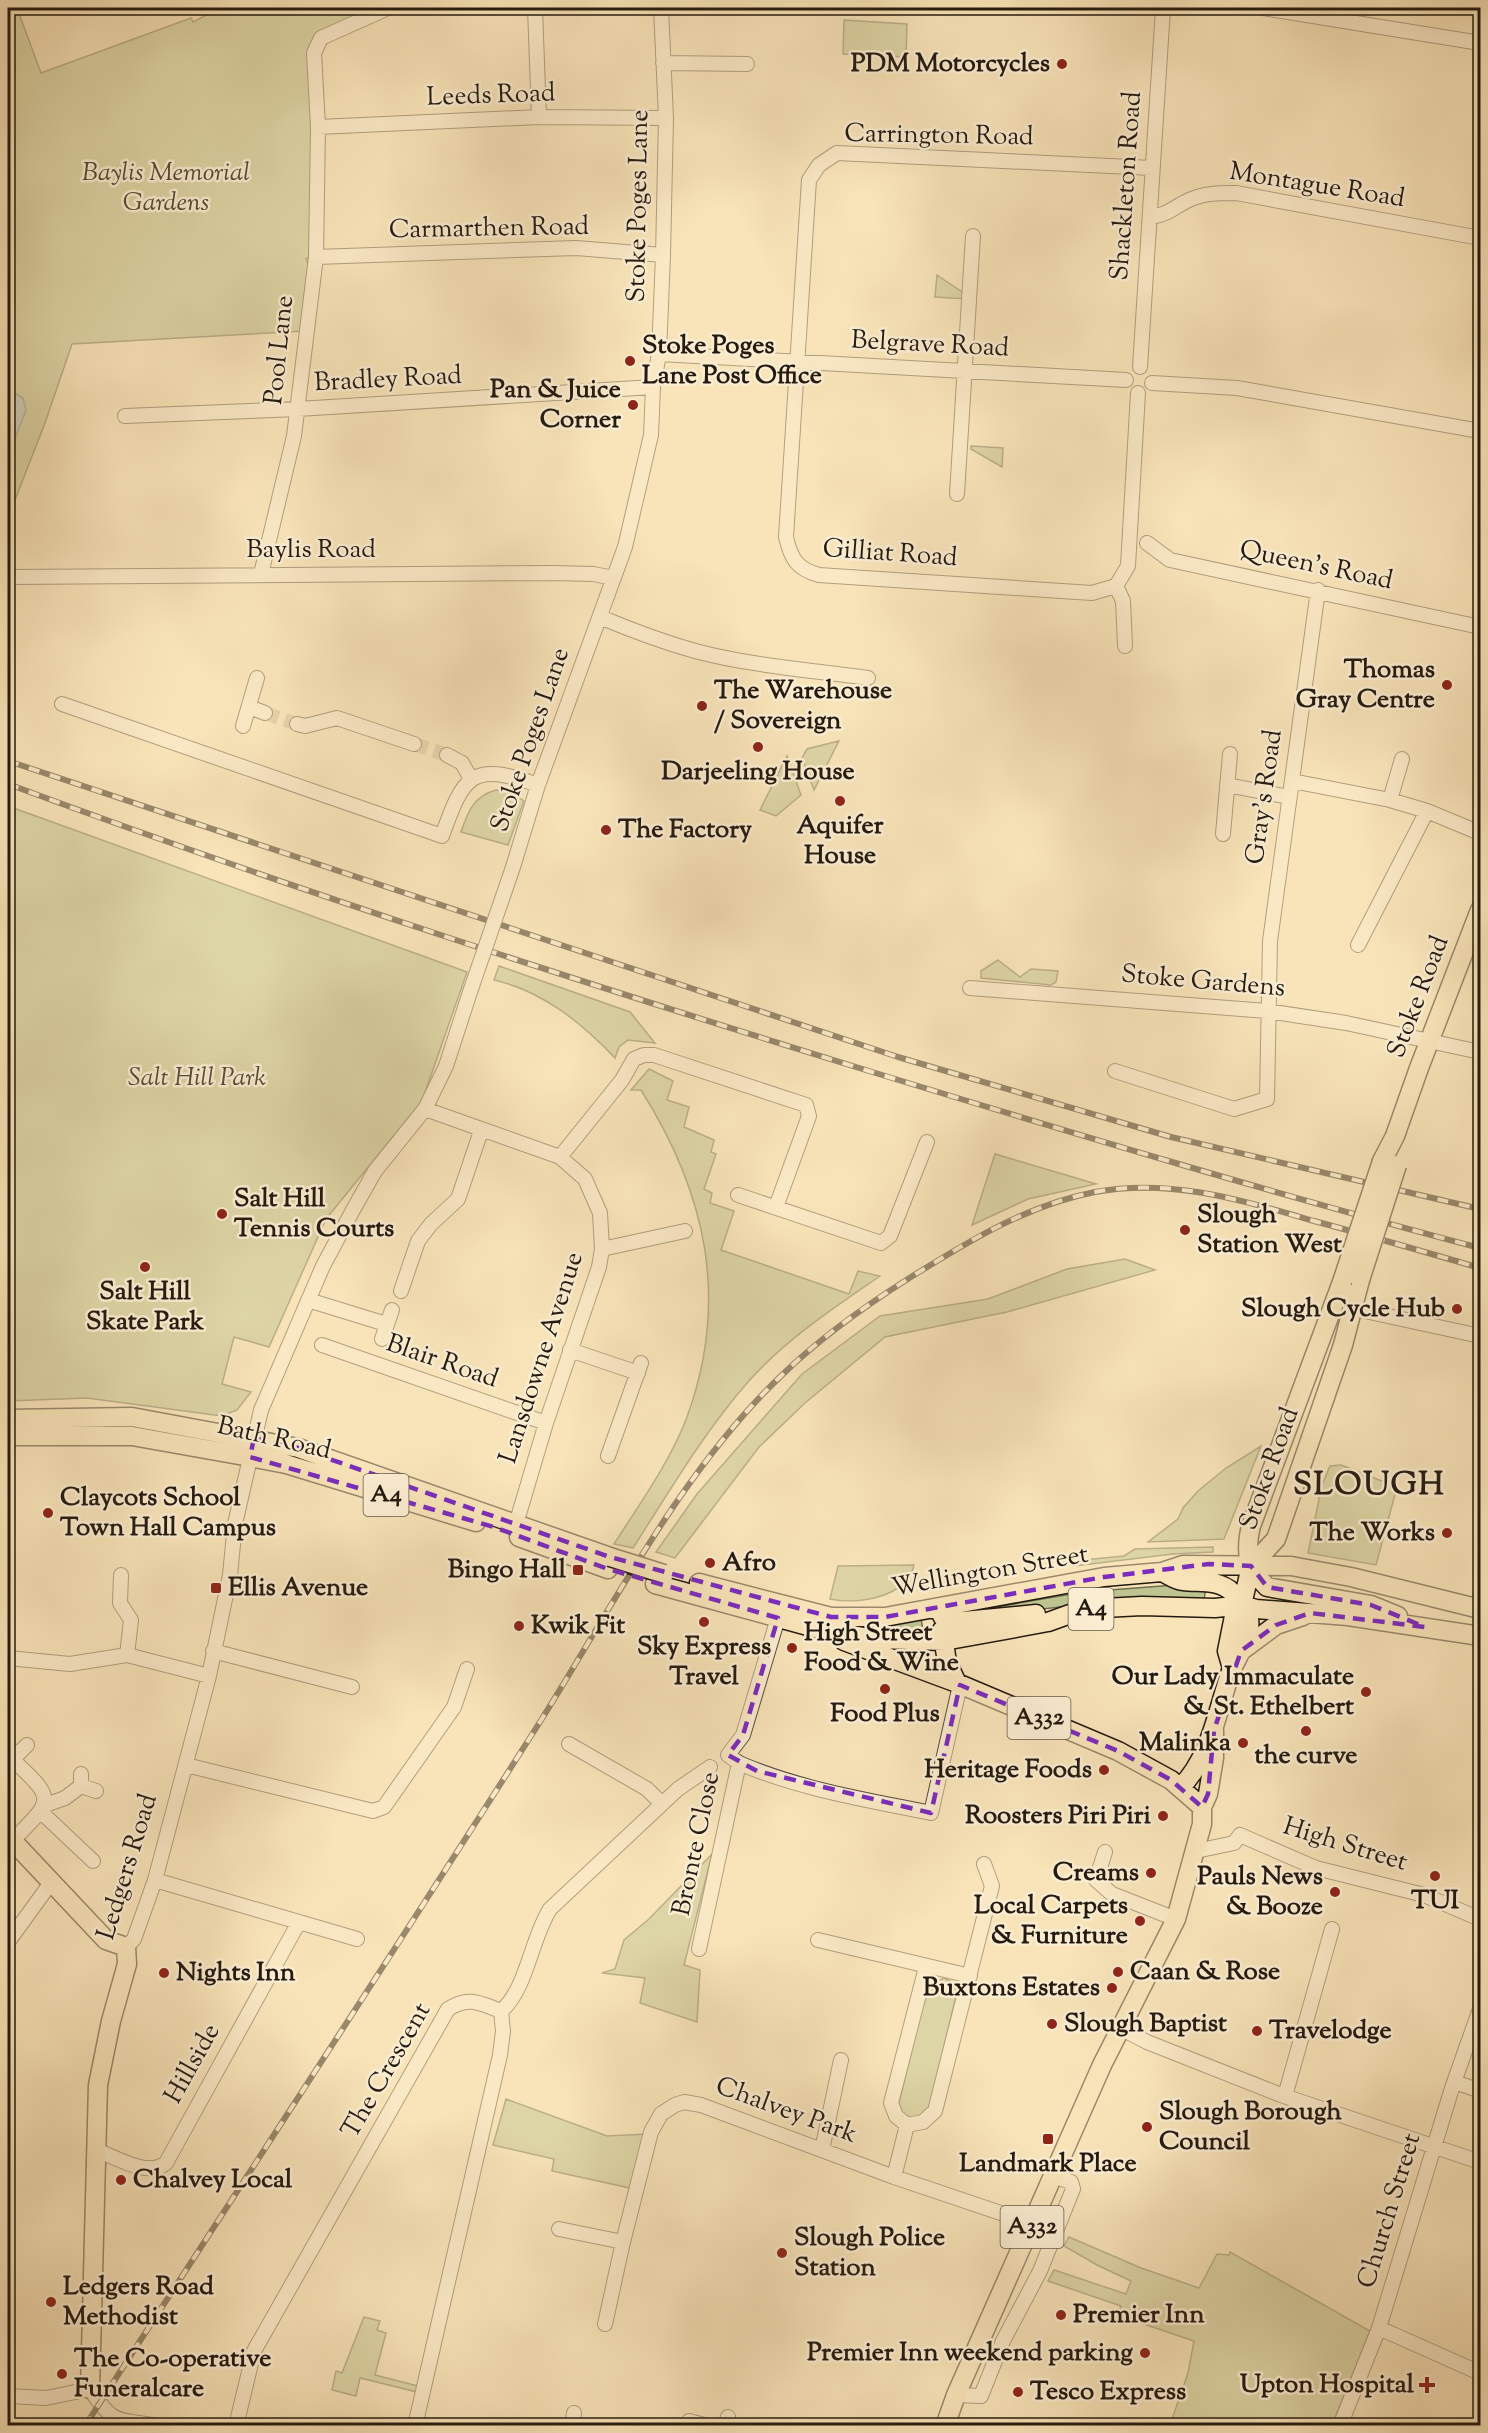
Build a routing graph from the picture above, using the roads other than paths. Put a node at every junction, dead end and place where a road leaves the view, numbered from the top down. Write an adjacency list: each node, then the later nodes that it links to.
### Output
1 (388, 8): 11 (street, Pool Lane)
2 (535, 8): 9 (street)
3 (661, 8): 7 (street, Stoke Poges Lane)
4 (1163, 8): 12 (street, Shackleton Road)
5 (1263, 8): 6 (street)
6 (1480, 44)
7 (663, 63): 8 (street); 10 (street, Stoke Poges Lane)
8 (747, 64)
9 (538, 117): 10 (street, Leeds Road); 11 (street, Leeds Road)
10 (666, 118): 16 (street, Stoke Poges Lane)
11 (318, 127): 17 (street, Pool Lane)
12 (1152, 168): 13 (street, Shackleton Road); 19 (street, Carrington Road)
13 (1151, 217): 15 (street, Montague Road); 20 (street, Shackleton Road)
14 (973, 236): 21 (street)
15 (1480, 238)
16 (663, 255): 17 (street, Carmarthen Road); 18 (street, Stoke Poges Lane)
17 (316, 257): 26 (street, Pool Lane)
18 (659, 354): 19 (street, Belgrave Road); 24 (street, Stoke Poges Lane)
19 (797, 361): 21 (street, Belgrave Road); 34 (street, Gilliat Road)
20 (1140, 367): 22 (street); 23 (street)
21 (966, 371): 22 (street, Belgrave Road); 29 (street)
22 (1126, 380): 25 (street)
23 (1152, 383): 25 (street); 28 (street)
24 (653, 387): 26 (street, Bradley Road); 33 (street, Stoke Poges Lane)
25 (1138, 393): 34 (street)
26 (298, 409): 27 (street, Bradley Road); 31 (street, Pool Lane)
27 (125, 416)
28 (1480, 431)
29 (957, 495)
30 (1147, 543): 35 (street, Queen's Road)
31 (261, 574): 32 (street, Baylis Road); 33 (street, Baylis Road)
32 (8, 577)
33 (614, 578): 36 (street, Stoke Poges Lane)
34 (1116, 586): 38 (street)
35 (1318, 590): 37 (street, Queen's Road); 51 (street, Gray's Road)
36 (600, 617): 40 (street); 52 (street, Stoke Poges Lane)
37 (1480, 627)
38 (1125, 646)
39 (257, 678): 42 (street)
40 (868, 678)
41 (62, 704): 50 (street)
42 (249, 707): 43 (street); 45 (street)
43 (265, 713)
44 (297, 724): 46 (street)
45 (243, 726)
46 (414, 744)
47 (1230, 754): 53 (street)
48 (447, 755): 50 (street)
49 (1402, 759): 55 (street)
50 (471, 778): 52 (street)
51 (1292, 781): 54 (street, Gray's Road); 55 (street)
52 (538, 785): 66 (street, Stoke Poges Lane, bridge)
53 (1227, 785): 54 (street); 58 (street)
54 (1289, 797): 62 (street, Gray's Road)
55 (1390, 800): 56 (street)
56 (1427, 811): 57 (street); 60 (street)
57 (1480, 833)
58 (1223, 834)
59 (1480, 910): 63 (main road, Stoke Road)
60 (1358, 945)
61 (970, 988): 62 (street, Stoke Gardens)
62 (1267, 1011): 63 (street, Stoke Gardens); 65 (street, Gray's Road)
63 (1430, 1041): 64 (street, Stoke Gardens); 74 (main road, Stoke Road, bridge)
64 (1480, 1052)
65 (1115, 1071)
66 (424, 1109): 67 (street, Lansdowne Avenue); 76 (street, Stoke Poges Lane)
67 (481, 1131): 69 (street, Lansdowne Avenue); 75 (street)
68 (927, 1142): 71 (street)
69 (560, 1157): 71 (street); 73 (street, Lansdowne Avenue)
70 (738, 1195): 71 (street)
71 (776, 1207)
72 (685, 1231): 73 (street)
73 (602, 1249): 83 (street, Lansdowne Avenue)
74 (1348, 1284): 77 (main road, Stoke Road); 92 (main road, Stoke Road)
75 (401, 1291)
76 (308, 1299): 79 (street); 87 (street, Stoke Poges Lane)
77 (1351, 1308): 80 (street); 91 (main road, Stoke Road)
78 (392, 1310): 79 (street)
79 (386, 1324): 81 (street)
80 (1480, 1336)
81 (382, 1339)
82 (322, 1345): 85 (street, Blair Road)
83 (570, 1350): 85 (street, Lansdowne Avenue); 88 (street)
84 (8, 1419): 87 (main road, Bath Road / A4)
85 (546, 1424): 90 (street, Lansdowne Avenue)
86 (8, 1436): 89 (main road, Bath Road / A4)
87 (254, 1438): 89 (street, Ledgers Road); 90 (main road, Bath Road / A4)
88 (608, 1456)
89 (250, 1457): 90 (main road, Bath Road / A4); 107 (street, Ledgers Road)
90 (519, 1525): 96 (main road, Wellington Street / A4, bridge)
91 (1276, 1539): 92 (main road, Stoke Road); 93 (main road)
92 (1251, 1566): 93 (main road, Wellington Street); 94 (main road, Wellington Street / A4); 97 (main road); 103 (main road)
93 (1291, 1566): 100 (main road, Wellington Street)
94 (1162, 1572): 97 (main road); 98 (main road, Wellington Street / A4)
95 (121, 1575): 109 (street)
96 (659, 1579): 98 (main road, Wellington Street / A4); 102 (main road, Wellington Street / A4)
97 (1242, 1605): 99 (main road, Wellington Street / A4); 101 (main road, Wellington Street / A4); 108 (main road); 111 (main road)
98 (938, 1608): 99 (main road); 106 (main road)
99 (1084, 1609): 106 (main road, Wellington Street / A4)
100 (1480, 1609)
101 (1310, 1613): 103 (main road, Wellington Street / A4); 108 (main road, A4)
102 (778, 1618): 104 (main road, Wellington Street / A4); 119 (street)
103 (1425, 1627): 105 (main road, Wellington Street / A4)
104 (819, 1629): 106 (main road, Wellington Street / A4); 114 (main road)
105 (1480, 1636)
106 (944, 1641): 114 (main road)
107 (213, 1651): 113 (street, Ledgers Road); 115 (street)
108 (1241, 1651): 111 (main road)
109 (127, 1655): 110 (street); 113 (street)
110 (8, 1658)
111 (1232, 1668): 116 (main road)
112 (467, 1670): 121 (street)
113 (209, 1676): 121 (street, Ledgers Road)
114 (958, 1684): 119 (street); 123 (main road, A332)
115 (352, 1687)
116 (1214, 1730): 123 (main road); 126 (main road)
117 (569, 1744): 125 (street)
118 (27, 1745): 120 (street)
119 (734, 1759): 143 (street, Bronte Close)
120 (10, 1762): 127 (street)
121 (186, 1765): 133 (street, Ledgers Road)
122 (710, 1767): 125 (street)
123 (1180, 1788): 126 (main road, A332)
124 (96, 1791): 127 (street)
125 (662, 1804): 147 (street)
126 (1202, 1807): 129 (main road, A332)
127 (42, 1809): 128 (street); 131 (street)
128 (10, 1839): 134 (main road)
129 (1196, 1851): 135 (main road, A332); 136 (street, High Street)
130 (1105, 1852): 135 (street)
131 (93, 1861)
132 (984, 1864): 145 (street)
133 (155, 1880): 137 (street); 142 (street, Ledgers Road)
134 (50, 1884): 141 (street); 142 (main road)
135 (1176, 1919): 148 (main road, A332)
136 (1480, 1919)
137 (299, 1922): 139 (street); 155 (street, Hillside)
138 (1332, 1929): 152 (street)
139 (357, 1939)
140 (818, 1939): 144 (street)
141 (8, 1942)
142 (126, 1947): 155 (main road, Ledgers Road)
143 (699, 1950)
144 (926, 1967): 145 (street); 153 (street)
145 (970, 1976): 153 (street)
146 (1480, 2009): 150 (street, Church Street)
147 (501, 2011): 172 (street, The Crescent); 173 (street)
148 (1122, 2029): 152 (street); 158 (main road, A332)
149 (841, 2060): 156 (street)
150 (1455, 2082): 151 (street); 154 (street, Church Street)
151 (1480, 2091)
152 (1285, 2096): 154 (street)
153 (907, 2125): 159 (street)
154 (1434, 2146): 157 (street); 164 (street, Church Street)
155 (96, 2150): 166 (main road, Ledgers Road)
156 (822, 2150): 159 (street, Chalvey Park); 162 (street, Chalvey Park)
157 (1480, 2162)
158 (1053, 2176): 160 (main road, A332); 167 (street)
159 (894, 2177): 160 (street, Chalvey Park)
160 (1034, 2224): 167 (main road, A332)
161 (559, 2229): 162 (street)
162 (623, 2242): 163 (street, Chalvey Park)
163 (606, 2324)
164 (1379, 2328): 165 (street); 176 (street, Church Street)
165 (1480, 2373)
166 (90, 2389): 168 (street); 170 (street)
167 (956, 2395): 175 (main road, A332)
168 (8, 2396)
169 (689, 2421): 174 (street)
170 (113, 2422): 171 (street)
171 (158, 2426)
172 (236, 2426)
173 (415, 2426)
174 (708, 2426)
175 (945, 2426)
176 (1340, 2426)

